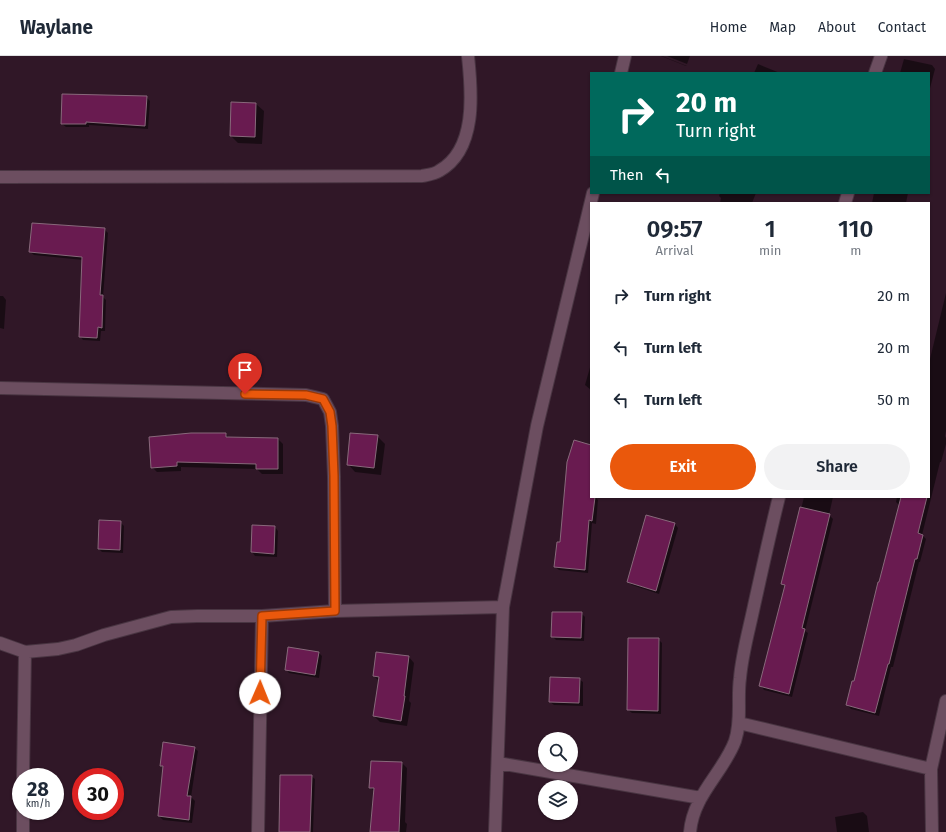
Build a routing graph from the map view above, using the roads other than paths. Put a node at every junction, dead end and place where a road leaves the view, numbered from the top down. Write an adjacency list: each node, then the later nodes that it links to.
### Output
1 (468, 56): 6 (street)
2 (625, 56): 4 (street)
3 (881, 56): 5 (street)
4 (621, 72)
5 (875, 72)
6 (0, 177)
7 (590, 205): 10 (street)
8 (0, 388): 11 (street)
9 (779, 498): 16 (street)
10 (503, 607): 11 (street); 17 (street)
11 (335, 611): 12 (street)
12 (262, 616): 14 (street); 23 (street)
13 (0, 643): 14 (street)
14 (25, 652): 18 (street)
15 (946, 701): 19 (street)
16 (739, 723): 19 (street); 20 (street)
17 (498, 763): 20 (street); 24 (street)
18 (23, 768)
19 (931, 769): 26 (street)
20 (700, 798): 25 (street)
21 (23, 820): 22 (street)
22 (23, 832)
23 (258, 832)
24 (495, 832)
25 (690, 832)
26 (932, 832)

